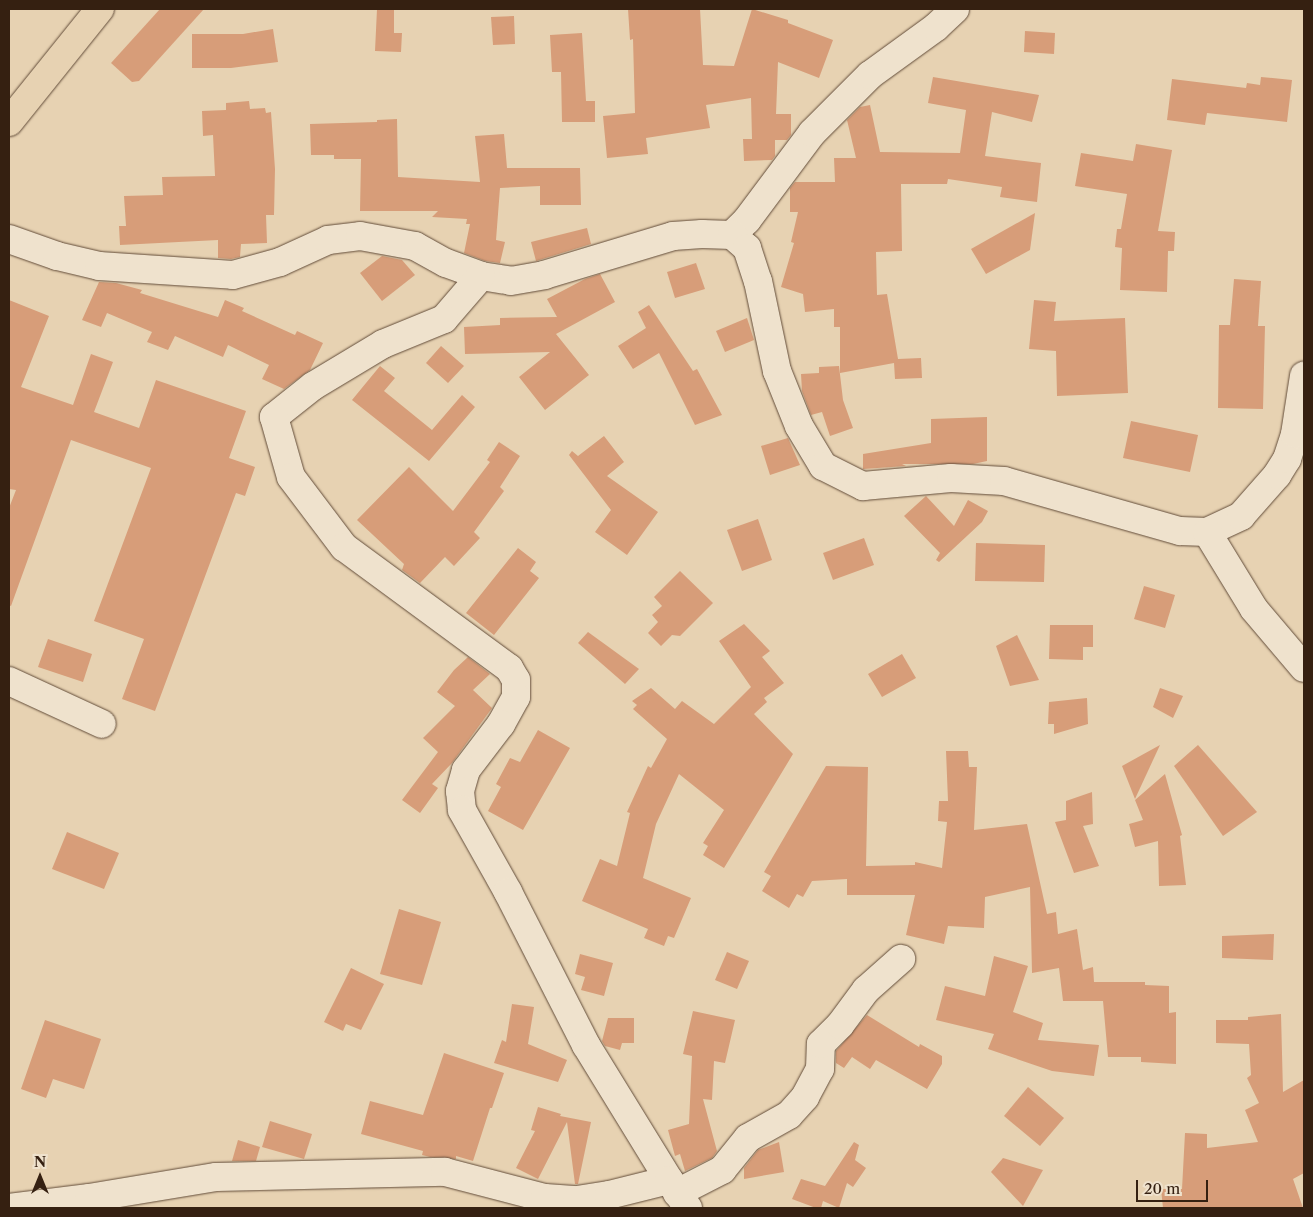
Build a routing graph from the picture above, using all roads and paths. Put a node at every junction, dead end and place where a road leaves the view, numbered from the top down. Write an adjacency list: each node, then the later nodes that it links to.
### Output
1 (100, 9): 3 (main road)
2 (955, 9): 4 (street)
3 (9, 122)
4 (732, 235): 6 (street); 10 (street)
5 (9, 239): 6 (street)
6 (481, 276): 15 (street)
7 (1304, 376): 9 (street)
8 (1304, 469): 9 (street)
9 (1277, 474): 10 (street)
10 (1207, 532): 11 (street)
11 (1304, 668)
12 (9, 681): 13 (street)
13 (102, 724)
14 (901, 959): 15 (street)
15 (678, 1194): 16 (street)
16 (9, 1208)

